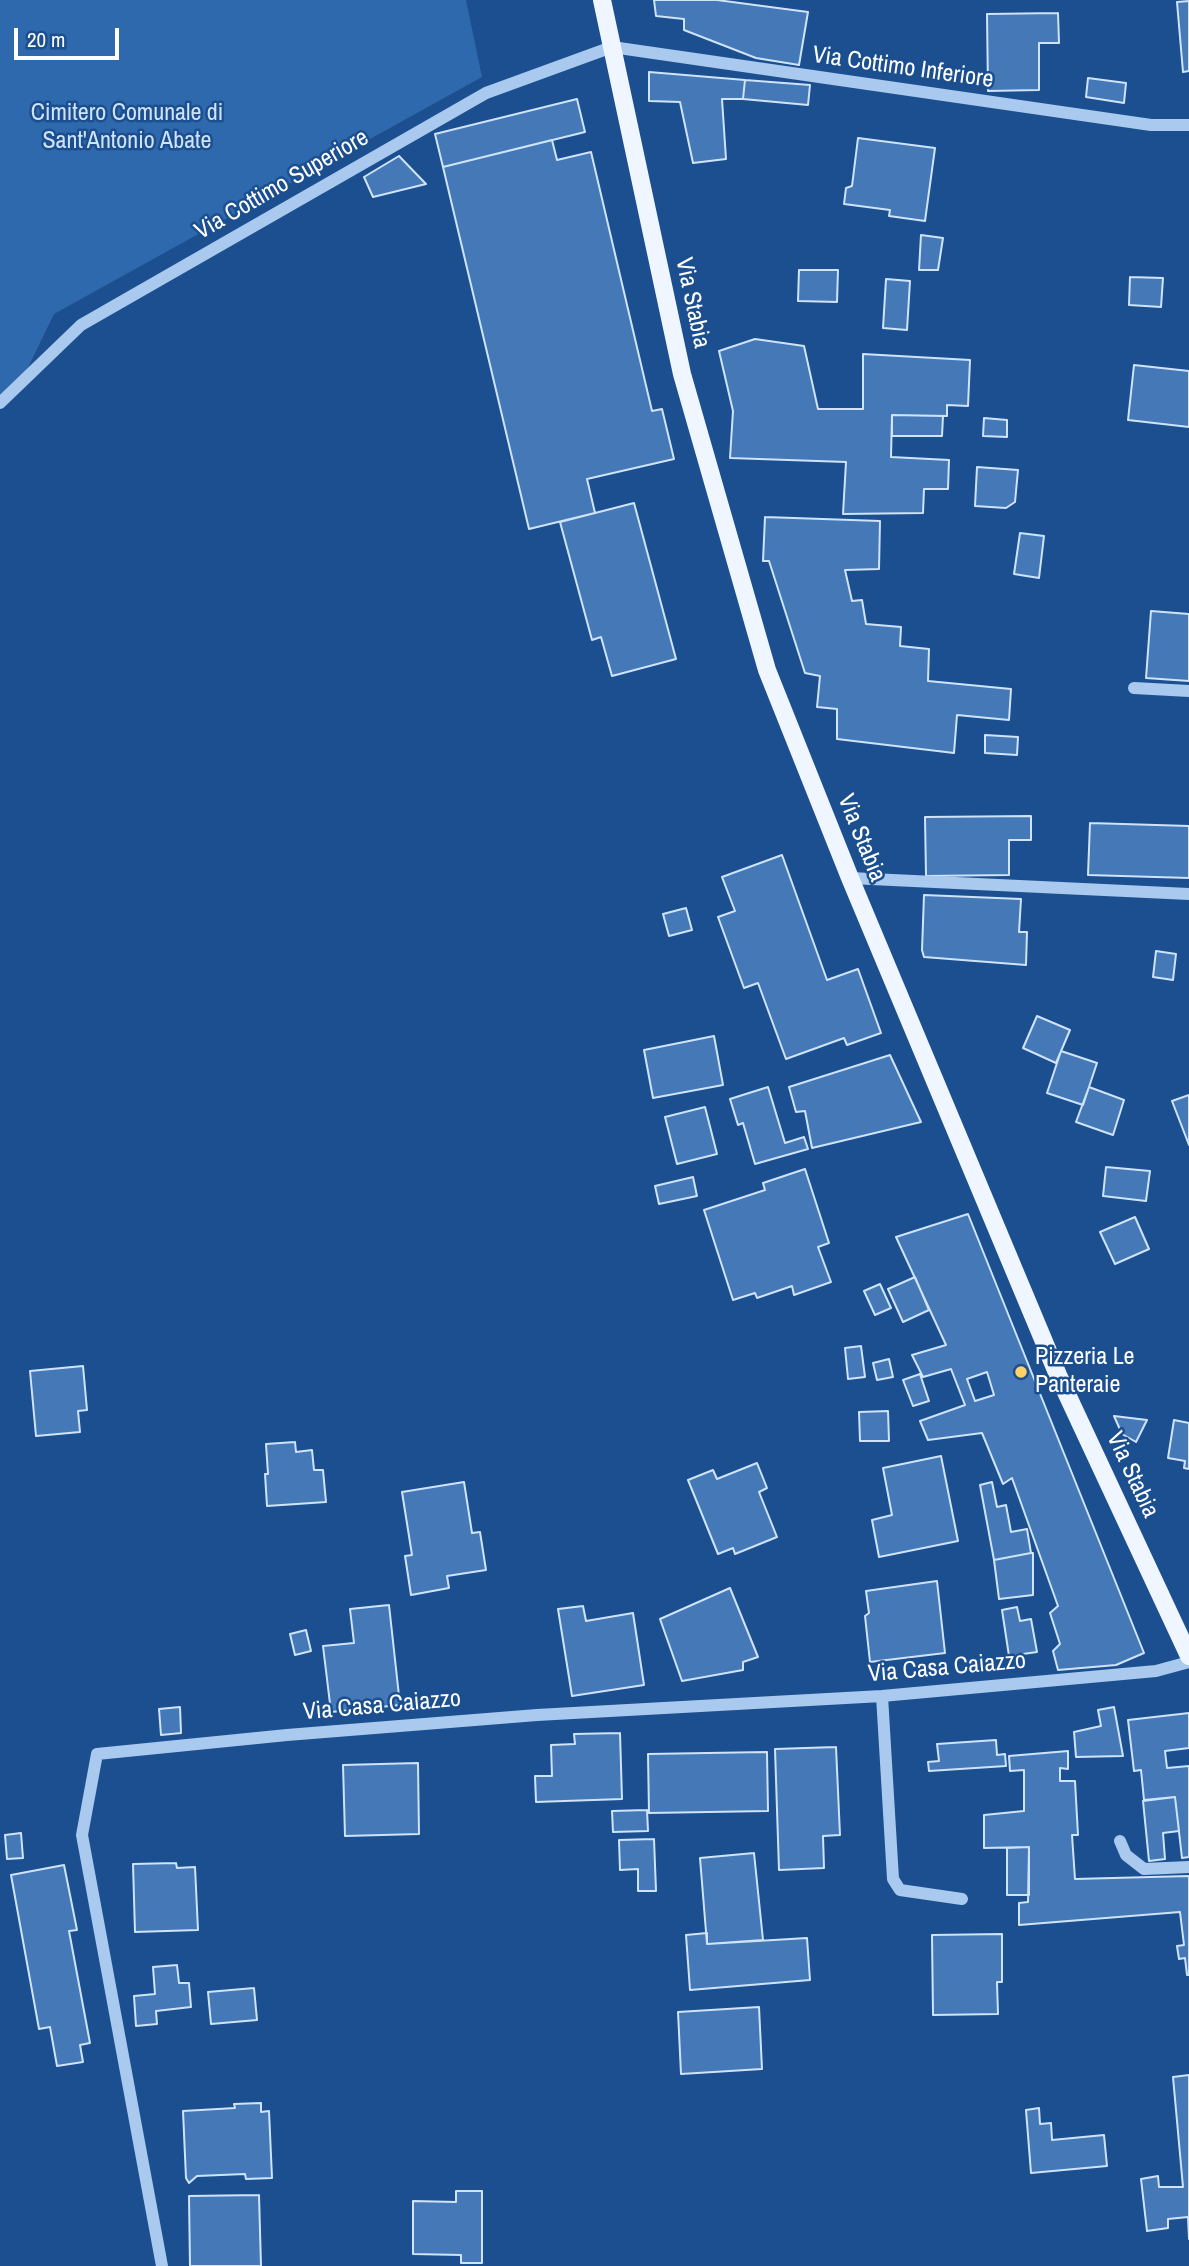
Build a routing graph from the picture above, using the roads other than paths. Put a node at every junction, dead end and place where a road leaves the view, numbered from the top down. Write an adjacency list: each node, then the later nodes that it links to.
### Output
1 (601, 0): 2 (main road, Via Stabia)
2 (612, 47): 3 (street, Via Cottimo Inferiore); 4 (street, Via Cottimo Superiore); 7 (main road, Via Stabia)
3 (1189, 125)
4 (0, 403)
5 (1134, 688): 6 (street)
6 (1189, 691)
7 (850, 878): 8 (street); 9 (main road, Via Stabia)
8 (1189, 894)
9 (1189, 1656)
10 (1189, 1662): 11 (street, Via Casa Caiazzo)
11 (882, 1696): 14 (street); 15 (street, Via Casa Caiazzo)
12 (1120, 1841): 13 (street)
13 (1189, 1867)
14 (962, 1899)
15 (162, 2266)

